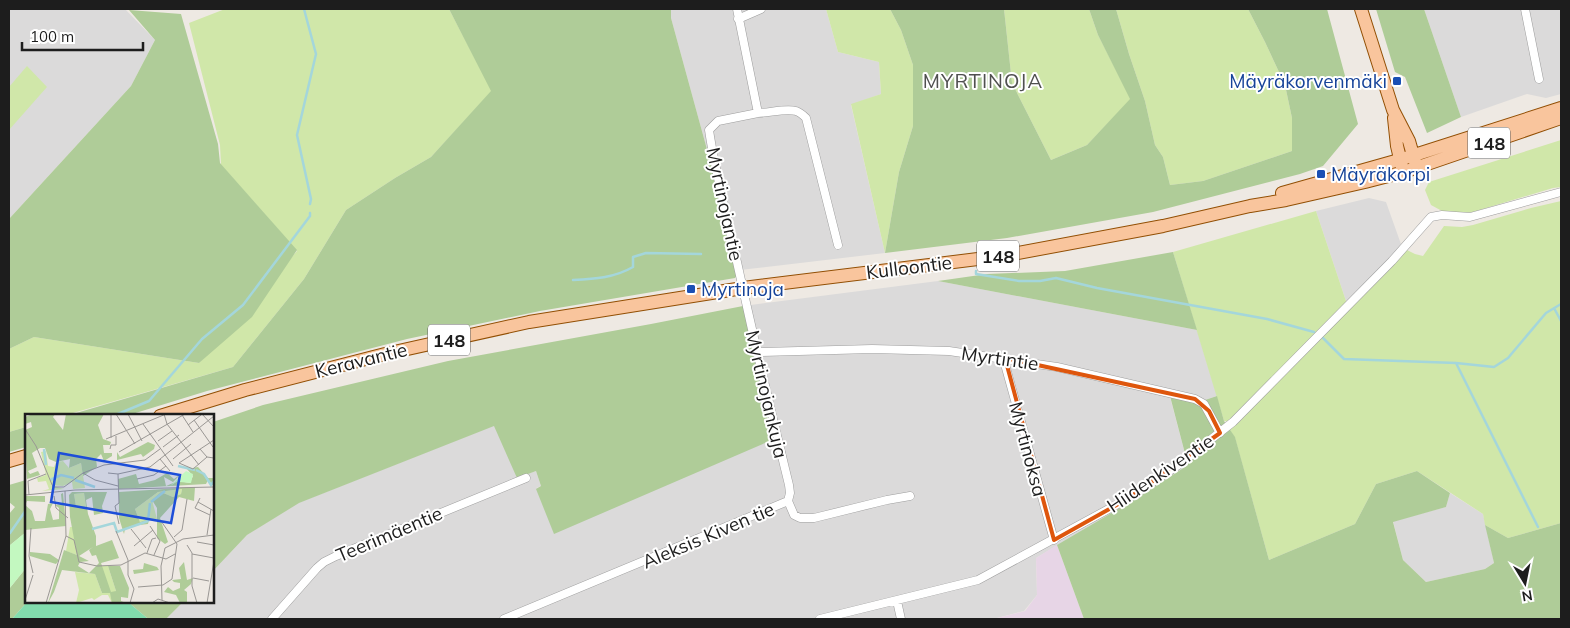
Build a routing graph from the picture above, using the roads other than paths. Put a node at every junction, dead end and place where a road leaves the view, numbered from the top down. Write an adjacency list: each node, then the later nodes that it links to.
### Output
1 (737, 9): 5 (street)
2 (761, 9): 5 (street)
3 (1361, 9): 8 (main road)
4 (1525, 9): 6 (street)
5 (738, 19): 9 (street)
6 (1539, 79)
7 (1561, 108): 11 (main road, Kulloontie / 148)
8 (1393, 110): 11 (main road); 12 (main road)
9 (758, 113): 14 (street); 15 (street, Myrtinojantie)
10 (1561, 118): 11 (main road, Kulloontie / 148)
11 (1415, 161): 12 (main road, Kulloontie / 148)
12 (1402, 166): 15 (main road, Kulloontie / 148)
13 (1561, 192): 19 (street, Hiidenkiventie)
14 (838, 245)
15 (743, 288): 16 (street, Myrtinojankuja); 18 (main road, Keravantie / 148)
16 (758, 352): 17 (street, Myrtintie); 24 (street, Myrtinojankuja)
17 (1005, 358): 19 (street, Myrtintie); 25 (street, Myrtinoksa)
18 (167, 414)
19 (1220, 433): 25 (street, Hiidenkiventie)
20 (25, 456): 21 (main road)
21 (9, 461)
22 (526, 478): 27 (street, Teerimäentie)
23 (910, 496): 24 (street, Aleksis Kiven tie)
24 (788, 501): 28 (street, Aleksis Kiven tie)
25 (1054, 540): 26 (street, Hiidenkiventie)
26 (897, 601): 29 (street, Hiidenkiventie); 30 (street)
27 (272, 619)
28 (504, 619)
29 (820, 619)
30 (901, 619)

